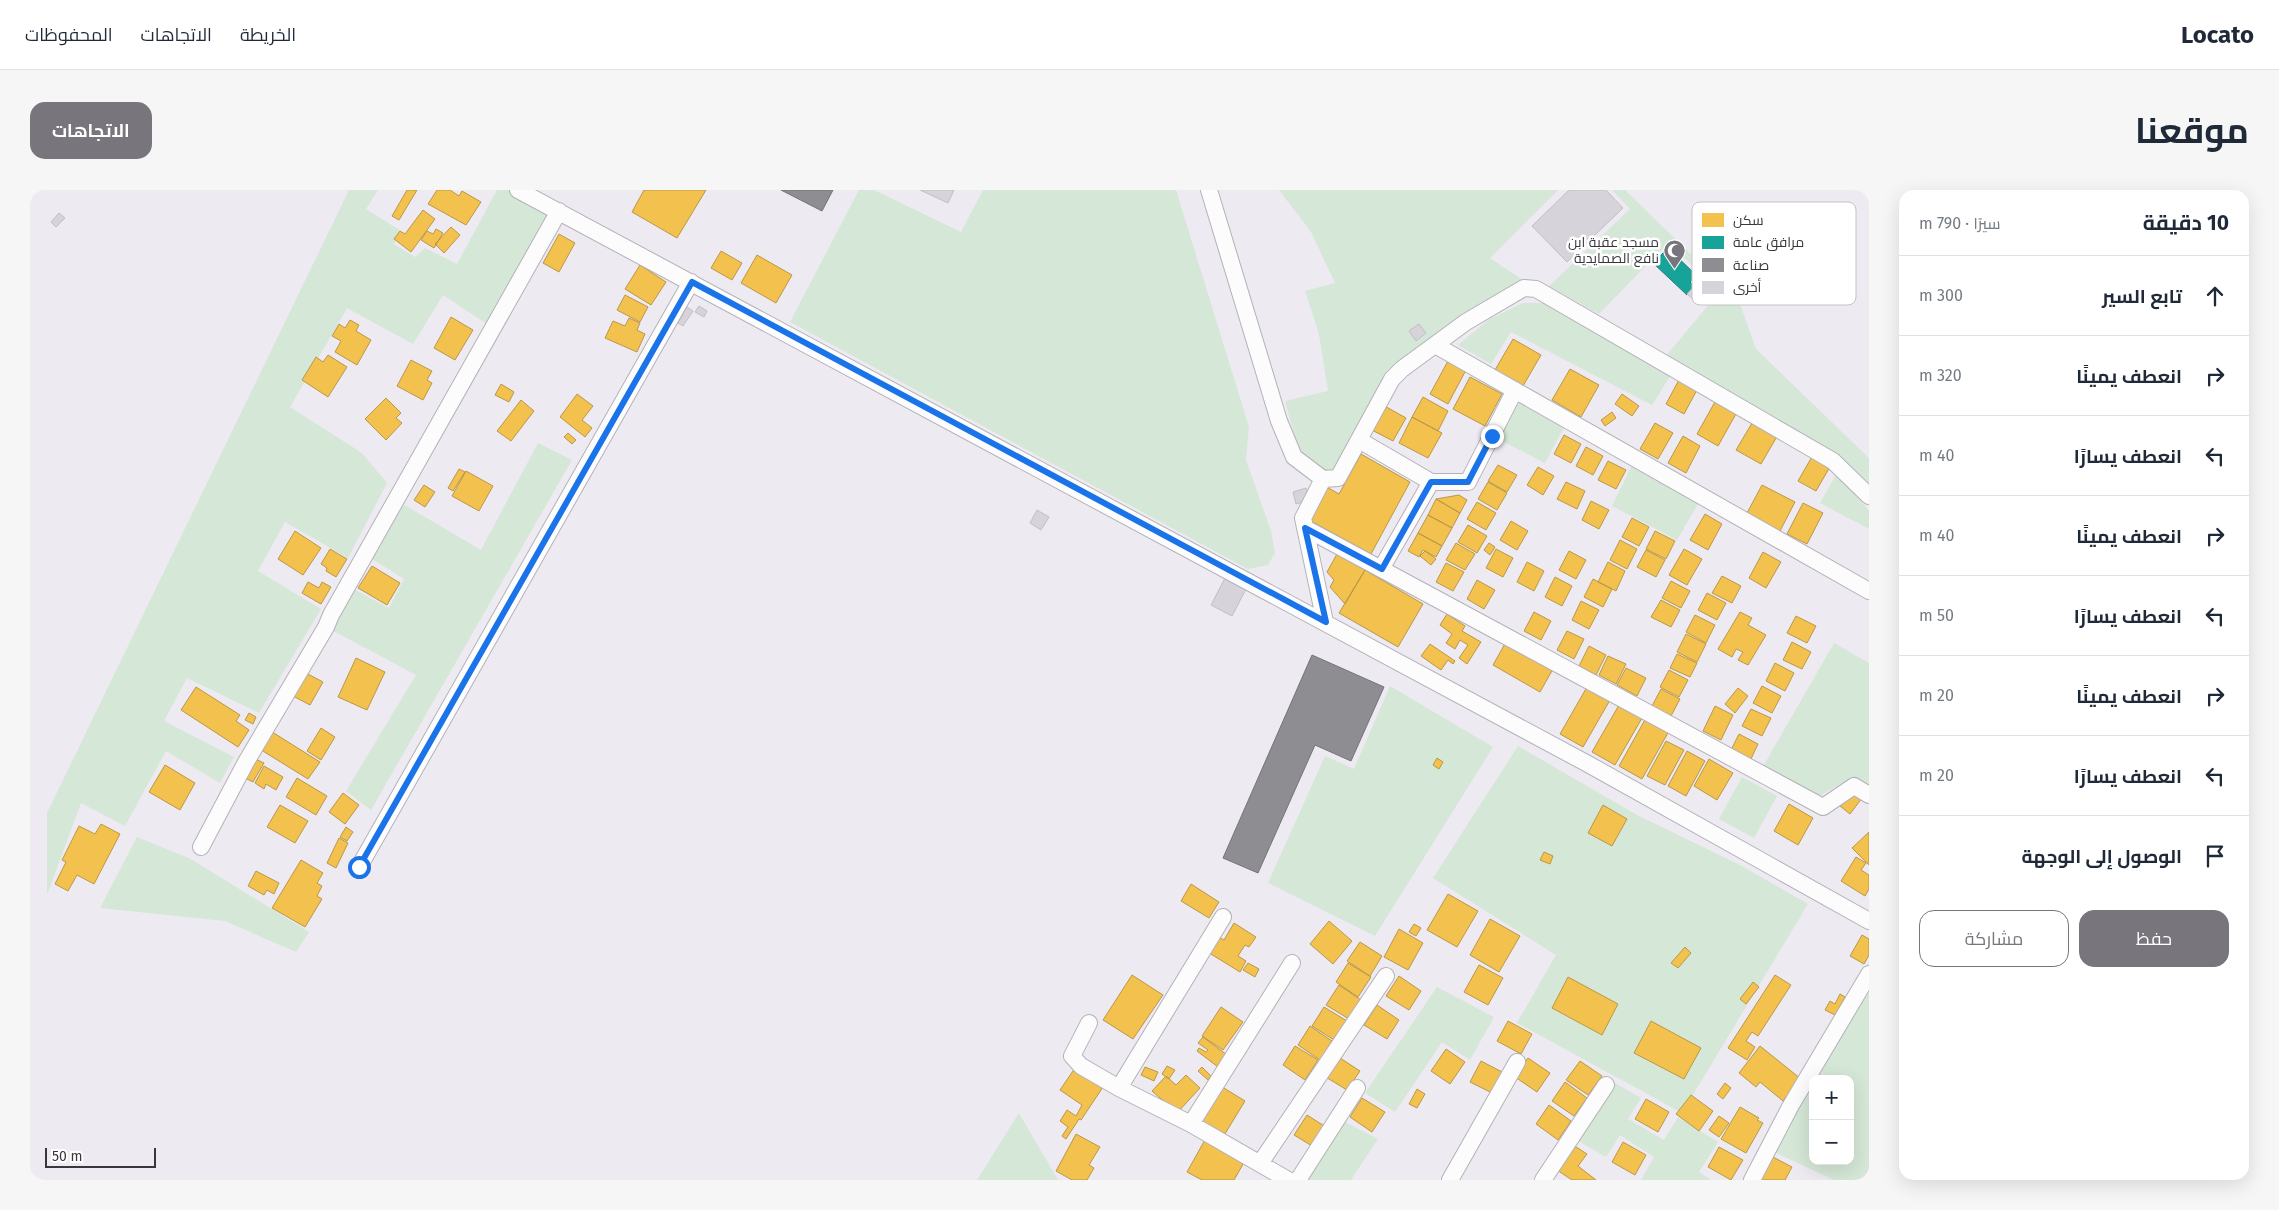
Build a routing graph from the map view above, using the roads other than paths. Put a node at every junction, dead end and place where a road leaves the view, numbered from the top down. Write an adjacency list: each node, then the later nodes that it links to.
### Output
1 (518, 190): 3 (street)
2 (1209, 190): 8 (street)
3 (559, 211): 4 (street); 16 (street)
4 (692, 282): 14 (street); 17 (street)
5 (1435, 345): 6 (street); 7 (street); 10 (street)
6 (1515, 390): 9 (street); 13 (street)
7 (1359, 440): 8 (street); 9 (street)
8 (1323, 479): 11 (street)
9 (1431, 482): 12 (street)
10 (1869, 496)
11 (1305, 528): 12 (street); 14 (street)
12 (1382, 569): 15 (street)
13 (1869, 592)
14 (1326, 622): 19 (street)
15 (1869, 795)
16 (201, 846)
17 (359, 867)
18 (1223, 917): 26 (street)
19 (1869, 921)
20 (1292, 963): 28 (street)
21 (1869, 974): 34 (street)
22 (1386, 976): 29 (street)
23 (1088, 1022): 26 (street)
24 (1517, 1062): 32 (street)
25 (1606, 1086): 33 (street)
26 (1118, 1088): 28 (street)
27 (1357, 1088): 31 (street)
28 (1191, 1124): 29 (street)
29 (1261, 1162): 30 (street)
30 (1288, 1180)
31 (1298, 1180)
32 (1450, 1180)
33 (1543, 1180)
34 (1752, 1180)

